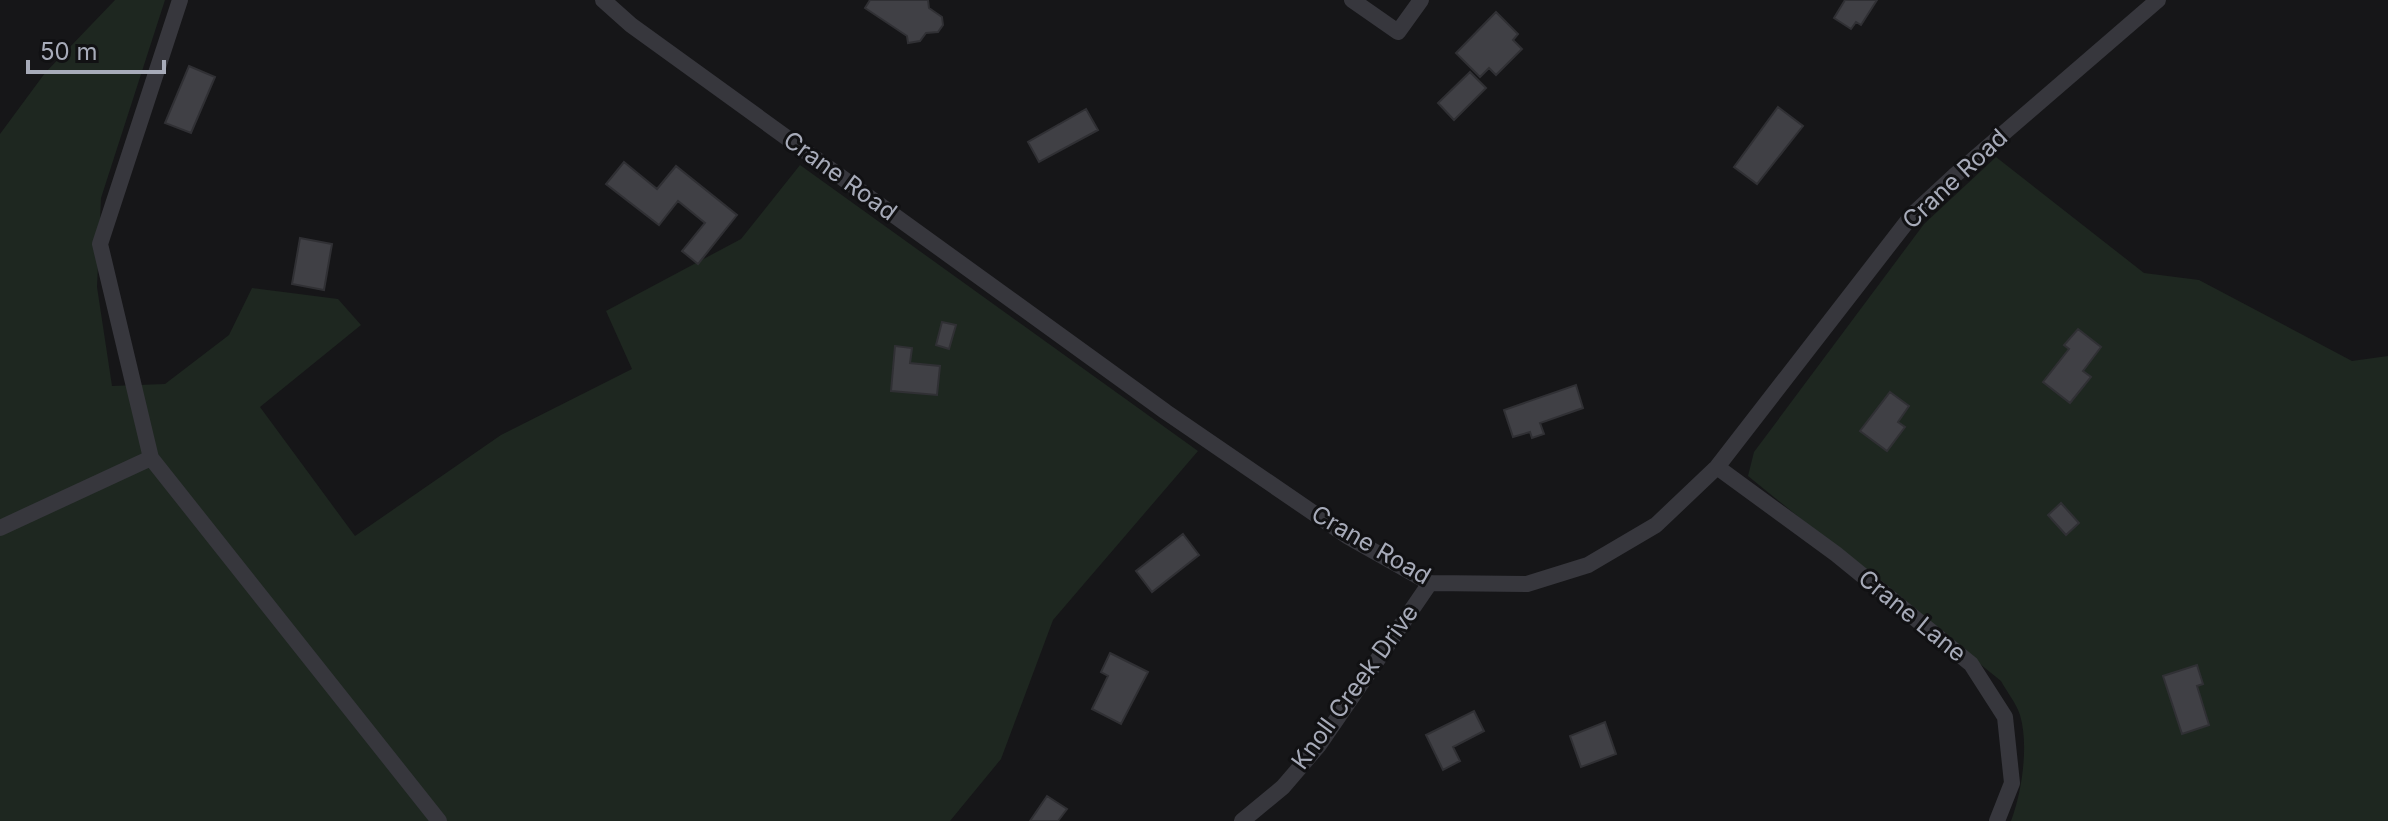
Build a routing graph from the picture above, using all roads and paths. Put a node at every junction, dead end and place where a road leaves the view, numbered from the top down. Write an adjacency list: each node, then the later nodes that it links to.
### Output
1 (180, 0): 6 (street)
2 (603, 0): 9 (street, Crane Road)
3 (1352, 0): 4 (street)
4 (1421, 0)
5 (2158, 0): 7 (street, Crane Road)
6 (151, 458): 8 (street); 10 (street)
7 (1717, 467): 9 (street, Crane Road); 12 (street, Crane Lane)
8 (0, 528)
9 (1430, 583): 11 (street, Knoll Creek Drive)
10 (439, 821)
11 (1242, 821)
12 (1997, 821)

